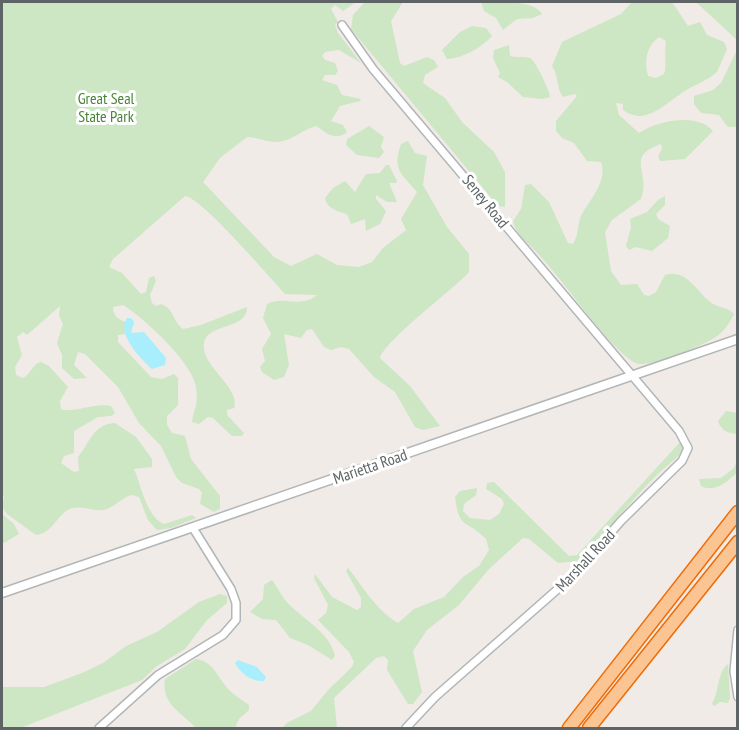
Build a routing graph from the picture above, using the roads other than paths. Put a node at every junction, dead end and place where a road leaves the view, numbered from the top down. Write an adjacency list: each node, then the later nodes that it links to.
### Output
1 (342, 25): 3 (street, Seney Road)
2 (738, 339): 3 (street, Marietta Road)
3 (632, 376): 5 (street, Marietta Road); 11 (street, Marshall Road)
4 (738, 512): 12 (highway)
5 (193, 528): 7 (street, Marietta Road); 10 (street)
6 (738, 542): 13 (highway)
7 (2, 593)
8 (738, 630): 9 (street)
9 (738, 697)
10 (99, 729)
11 (406, 729)
12 (568, 729)
13 (589, 729)

